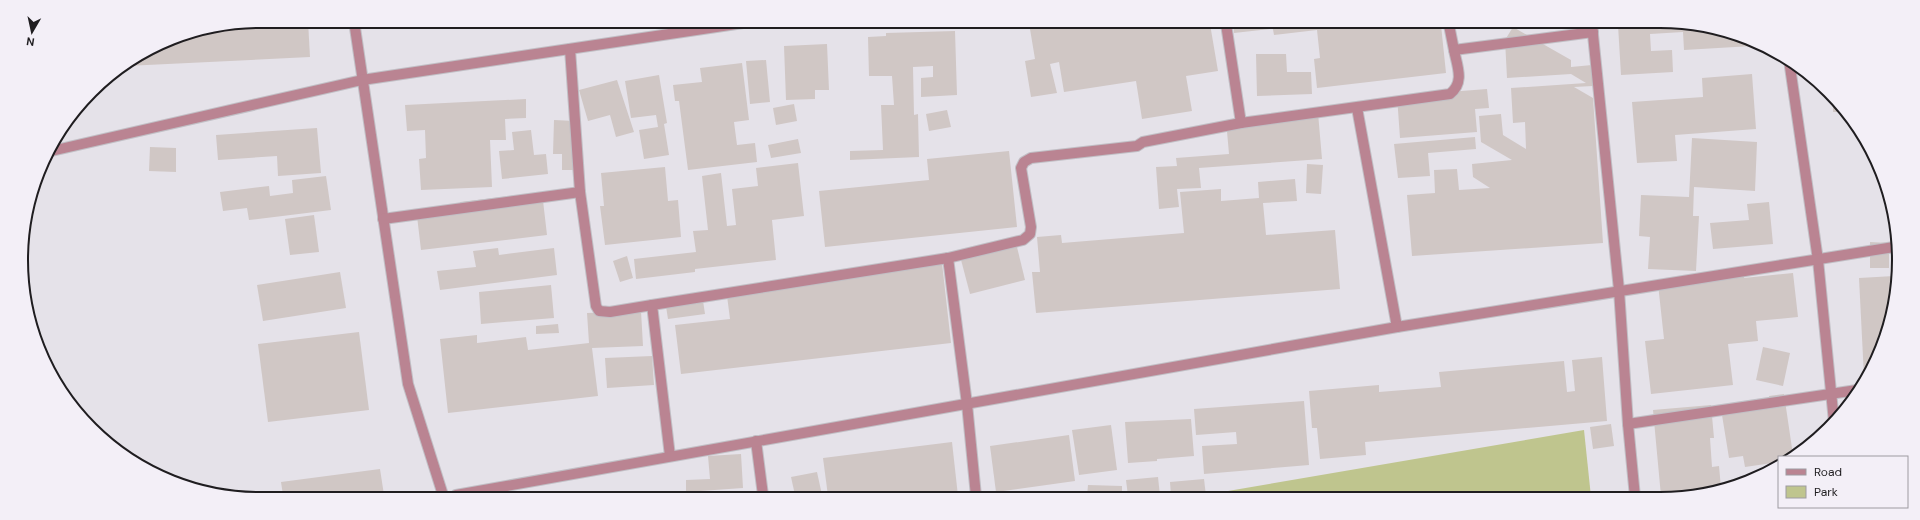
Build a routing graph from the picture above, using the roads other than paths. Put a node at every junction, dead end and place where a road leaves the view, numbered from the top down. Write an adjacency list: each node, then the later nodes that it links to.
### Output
1 (355, 28): 9 (street)
2 (705, 28): 6 (street)
3 (1227, 28): 11 (street)
4 (1450, 28): 7 (street)
5 (1592, 29): 7 (street); 18 (street)
6 (570, 49): 9 (street); 13 (street)
7 (1454, 50): 10 (street)
8 (1791, 69): 17 (street)
9 (362, 80): 12 (street); 14 (street)
10 (1356, 108): 11 (street); 20 (street)
11 (1241, 124): 16 (street)
12 (56, 150)
13 (580, 192): 14 (street); 19 (street)
14 (383, 219): 28 (street)
15 (1892, 247): 17 (street)
16 (948, 258): 19 (street); 23 (street)
17 (1818, 260): 18 (street); 22 (street)
18 (1619, 290): 20 (street); 25 (street)
19 (652, 304): 27 (street)
20 (1397, 327): 23 (street)
21 (1852, 391): 22 (street)
22 (1831, 394): 24 (street); 25 (street)
23 (968, 404): 26 (street); 31 (street)
24 (1833, 414)
25 (1628, 424): 32 (street)
26 (756, 441): 27 (street); 30 (street)
27 (670, 456): 29 (street)
28 (441, 492)
29 (472, 492)
30 (763, 492)
31 (976, 492)
32 (1635, 492)

